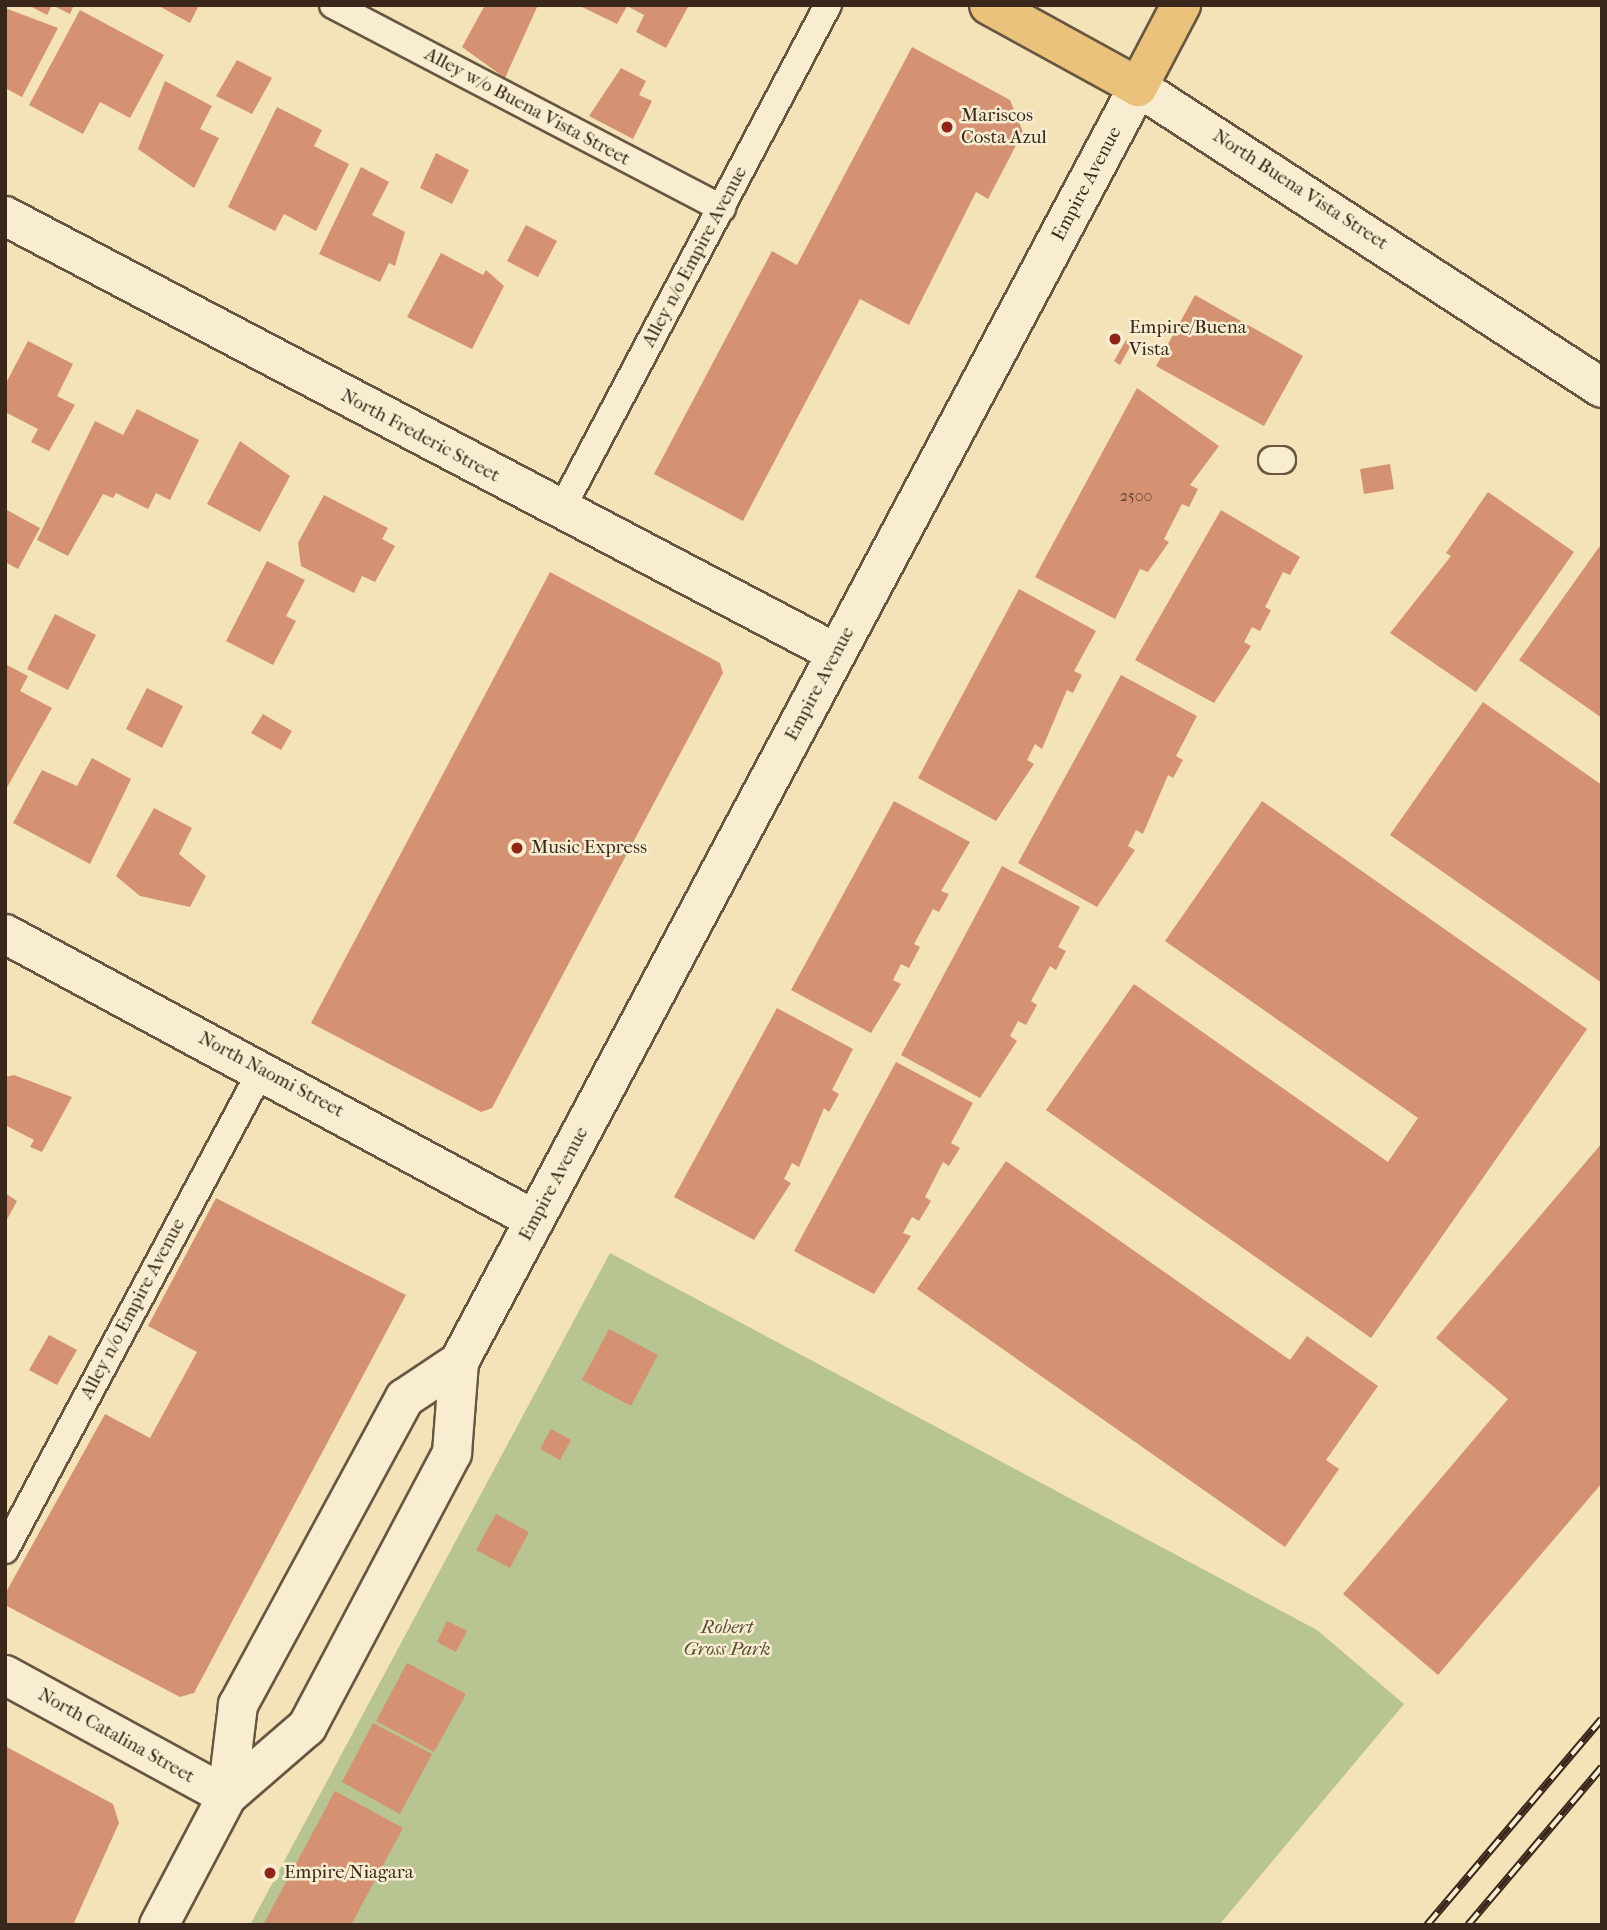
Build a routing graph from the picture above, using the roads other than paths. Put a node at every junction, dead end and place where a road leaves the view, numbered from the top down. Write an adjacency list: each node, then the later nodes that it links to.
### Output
1 (333, 5): 6 (lane, Alley w/o Buena Vista Street)
2 (828, 5): 6 (lane, Alley n/o Empire Avenue)
3 (989, 5): 5 (main road, North Buena Vista Street)
4 (1181, 5): 5 (main road, Empire Avenue)
5 (1138, 87): 8 (main road, North Buena Vista Street); 10 (main road, Empire Avenue)
6 (722, 208): 9 (lane, Alley n/o Empire Avenue)
7 (5, 216): 9 (main road, North Frederic Street)
8 (1602, 388)
9 (562, 508): 10 (main road, North Frederic Street)
10 (836, 653): 13 (main road, Empire Avenue)
11 (5, 934): 12 (main road, North Naomi Street)
12 (261, 1069): 13 (main road, North Naomi Street); 15 (lane, Alley n/o Empire Avenue)
13 (535, 1220): 14 (main road, Empire Avenue)
14 (459, 1362): 17 (main road, Empire Avenue); 17 (main road, Empire Avenue)
15 (5, 1550)
16 (5, 1675): 17 (main road, North Catalina Street)
17 (227, 1796): 18 (main road, Empire Avenue)
18 (159, 1925)

